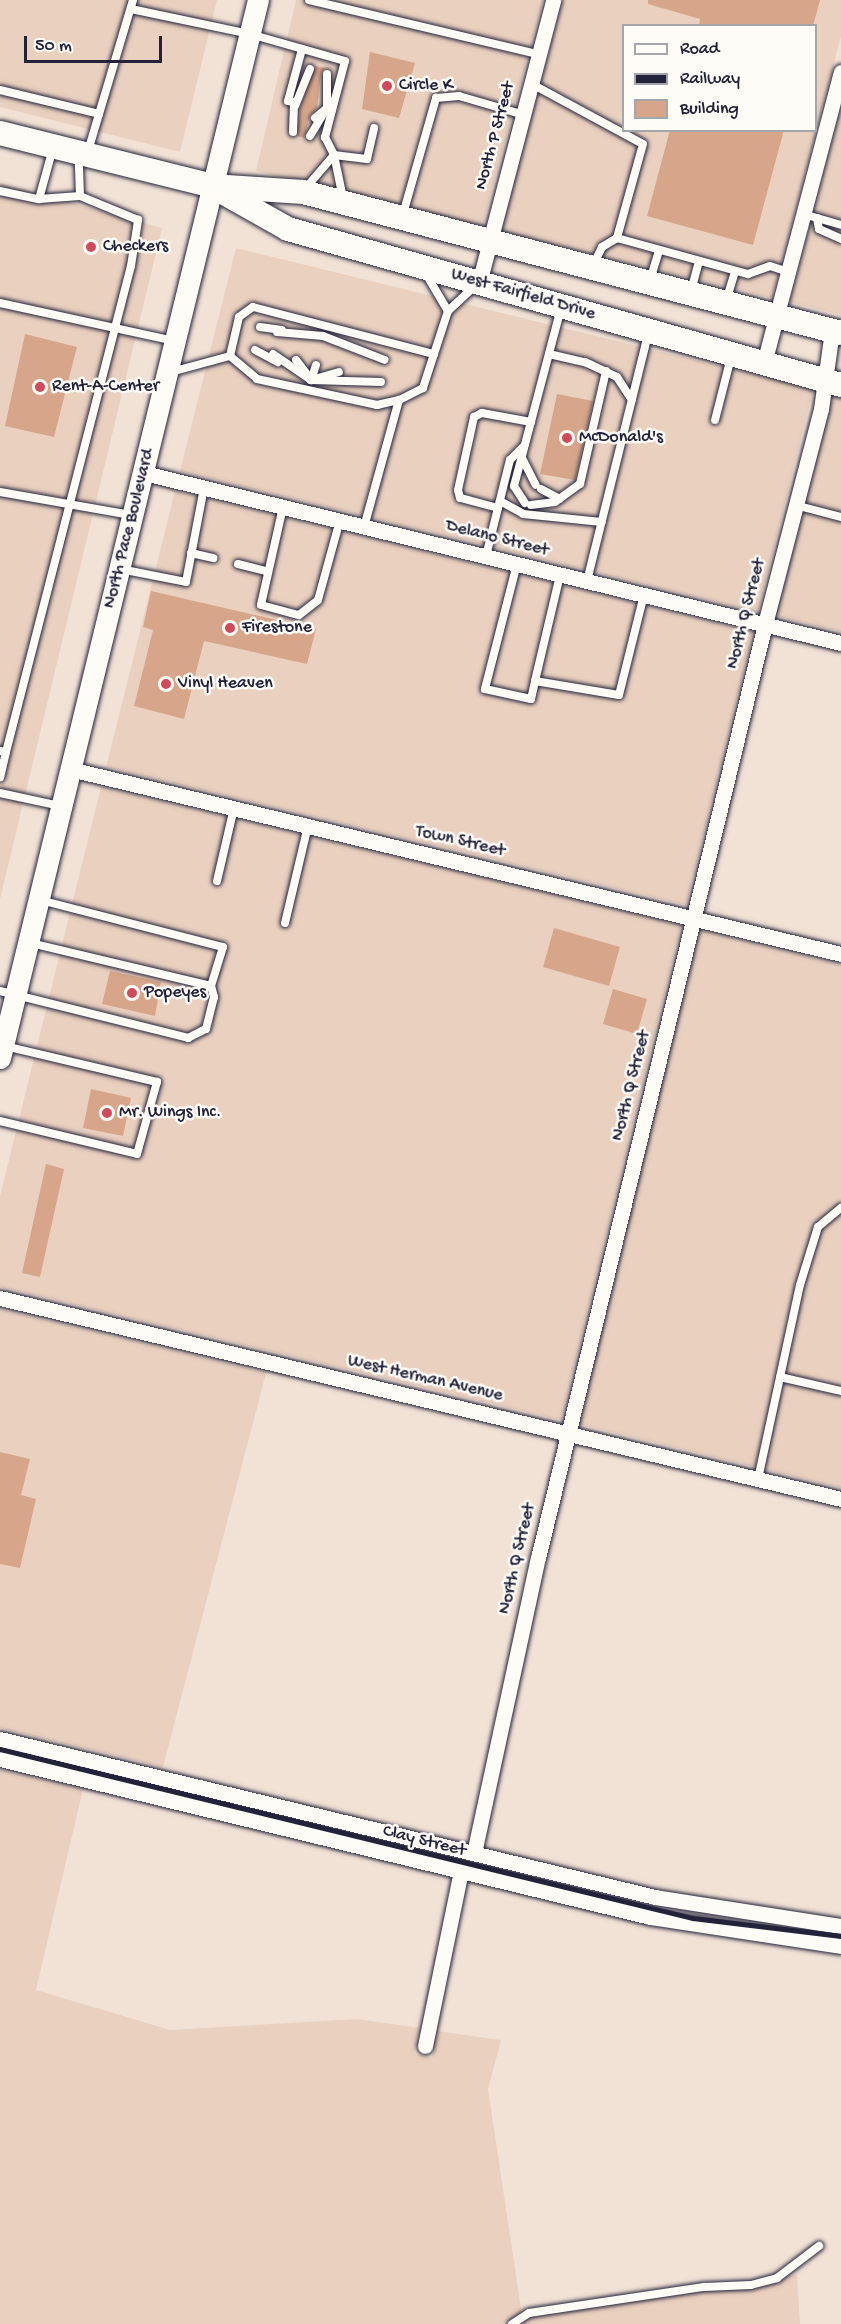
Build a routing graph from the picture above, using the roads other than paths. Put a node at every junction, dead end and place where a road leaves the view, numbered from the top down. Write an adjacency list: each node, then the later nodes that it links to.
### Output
1 (133, 0): 5 (lane)
2 (258, 0): 6 (main road, North Pace Boulevard)
3 (309, 0): 8 (lane)
4 (553, 0): 8 (street, North P Street)
5 (130, 9): 6 (lane); 18 (lane)
6 (250, 34): 7 (lane); 29 (main road, North Pace Boulevard)
7 (302, 49): 16 (lane); 17 (lane)
8 (538, 54): 12 (street, North P Street)
9 (310, 69): 16 (lane)
10 (841, 72): 35 (street)
11 (327, 74): 17 (lane)
12 (530, 83): 20 (street, North P Street); 38 (lane)
13 (305, 88): 16 (lane)
14 (0, 90): 18 (lane)
15 (322, 93): 17 (lane)
16 (294, 102): 19 (lane); 23 (lane)
17 (330, 109): 21 (lane); 25 (lane); 28 (lane)
18 (99, 114): 27 (lane)
19 (298, 114)
20 (521, 114): 36 (lane); 40 (street, North P Street)
21 (315, 118)
22 (374, 128): 28 (lane)
23 (294, 132)
24 (0, 134): 26 (main road, West Fairfield Drive)
25 (310, 136)
26 (53, 147): 27 (main road, West Fairfield Drive); 33 (lane)
27 (83, 154): 29 (main road, West Fairfield Drive); 32 (lane)
28 (334, 155): 31 (lane); 34 (lane)
29 (212, 186): 31 (main road, West Fairfield Drive); 43 (main road, West Fairfield Drive); 63 (main road, North Pace Boulevard)
30 (0, 191): 33 (lane)
31 (303, 192): 34 (main road, West Fairfield Drive)
32 (80, 196): 33 (lane); 57 (lane)
33 (39, 200)
34 (345, 203): 36 (main road, West Fairfield Drive)
35 (811, 216): 37 (lane); 39 (lane); 46 (street)
36 (401, 219): 40 (main road, West Fairfield Drive)
37 (841, 225)
38 (617, 238): 41 (lane); 44 (lane)
39 (841, 239)
40 (488, 242): 44 (main road, West Fairfield Drive); 47 (street, North P Street)
41 (660, 250): 42 (lane); 48 (lane)
42 (699, 261): 45 (lane); 49 (lane)
43 (423, 267): 47 (main road, West Fairfield Drive); 53 (lane)
44 (591, 269): 48 (main road, West Fairfield Drive)
45 (735, 271): 46 (lane); 51 (lane)
46 (788, 272): 54 (street)
47 (479, 283): 52 (main road, West Fairfield Drive); 53 (lane)
48 (648, 284): 49 (main road, West Fairfield Drive)
49 (690, 295): 51 (main road, West Fairfield Drive)
50 (0, 303): 57 (lane)
51 (726, 304): 54 (main road, West Fairfield Drive)
52 (561, 306): 58 (main road, West Fairfield Drive); 68 (lane)
53 (448, 311): 67 (lane)
54 (776, 317): 60 (main road, West Fairfield Drive); 74 (street)
55 (326, 326): 62 (lane); 67 (lane); 70 (lane)
56 (260, 327): 62 (lane)
57 (116, 328): 63 (lane); 94 (lane)
58 (649, 331): 69 (main road, West Fairfield Drive); 85 (lane)
59 (277, 332): 62 (lane)
60 (836, 332): 82 (street, North Q Street)
61 (302, 338): 62 (lane)
62 (322, 340): 64 (lane); 71 (lane); 73 (lane)
63 (175, 341): 78 (main road, North Pace Boulevard)
64 (344, 349)
65 (255, 350): 80 (lane)
66 (273, 354): 80 (lane)
67 (434, 354): 84 (lane)
68 (549, 354): 76 (lane); 87 (lane)
69 (731, 355): 74 (main road, West Fairfield Drive); 86 (lane)
70 (230, 356): 78 (lane); 83 (lane)
71 (367, 356)
72 (296, 360): 80 (lane)
73 (386, 360)
74 (764, 363): 82 (main road, West Fairfield Drive)
75 (316, 365): 80 (lane)
76 (606, 371): 85 (lane); 93 (lane)
77 (339, 372): 80 (lane)
78 (168, 373): 90 (main road, North Pace Boulevard)
79 (362, 377): 80 (lane)
80 (311, 380): 81 (lane); 83 (lane)
81 (381, 382)
82 (833, 382): 96 (street, North Q Street)
83 (308, 392): 84 (lane)
84 (399, 400): 102 (lane)
85 (632, 400): 101 (lane)
86 (715, 420)
87 (531, 422): 88 (lane); 95 (lane)
88 (526, 445): 89 (lane); 95 (lane)
89 (522, 458): 93 (lane); 93 (lane)
90 (144, 473): 91 (street, Delano Street); 98 (main road, North Pace Boulevard)
91 (204, 488): 97 (street, Delano Street); 103 (lane)
92 (0, 492): 94 (lane)
93 (560, 498)
94 (72, 502): 98 (lane); 116 (lane)
95 (499, 504): 101 (lane); 104 (lane)
96 (794, 505): 99 (lane); 113 (street, North Q Street)
97 (283, 507): 100 (street, Delano Street); 109 (lane)
98 (133, 516): 108 (main road, North Pace Boulevard)
99 (841, 517)
100 (340, 520): 102 (street, Delano Street); 109 (lane)
101 (602, 522): 111 (lane)
102 (364, 527): 104 (street, Delano Street)
103 (191, 553): 105 (lane); 108 (lane)
104 (486, 556): 107 (street, Delano Street)
105 (213, 558)
106 (238, 564): 109 (lane)
107 (517, 564): 110 (street, Delano Street); 115 (lane)
108 (119, 569): 117 (main road, North Pace Boulevard)
109 (267, 571)
110 (560, 574): 111 (street, Delano Street); 115 (lane)
111 (587, 581): 112 (street, Delano Street)
112 (644, 595): 113 (street, Delano Street); 115 (lane)
113 (765, 624): 114 (street, Delano Street); 125 (street, North Q Street)
114 (841, 643)
115 (535, 681)
116 (3, 752): 118 (lane)
117 (70, 769): 120 (main road, North Pace Boulevard); 121 (street, Town Street)
118 (0, 777)
119 (0, 793): 120 (lane)
120 (61, 806): 124 (main road, North Pace Boulevard)
121 (234, 808): 122 (street, Town Street); 123 (lane)
122 (308, 825): 125 (street, Town Street); 126 (lane)
123 (217, 881)
124 (39, 900): 127 (main road, North Pace Boulevard); 129 (lane)
125 (693, 917): 128 (street, Town Street); 137 (street, North Q Street)
126 (285, 922)
127 (28, 943): 129 (lane); 130 (main road, North Pace Boulevard)
128 (841, 954)
129 (211, 986): 130 (lane)
130 (8, 993): 131 (main road, North Pace Boulevard)
131 (2, 1052): 132 (lane)
132 (0, 1121)
133 (841, 1208): 135 (lane)
134 (0, 1298): 137 (street, West Herman Avenue)
135 (780, 1377): 136 (lane); 138 (lane)
136 (841, 1391)
137 (568, 1432): 138 (street, West Herman Avenue); 142 (street, North Q Street)
138 (758, 1479): 139 (street, West Herman Avenue)
139 (841, 1499)
140 (0, 1739): 142 (street, Clay Street)
141 (0, 1759): 143 (street, Clay Street)
142 (474, 1853): 144 (street, Clay Street)
143 (461, 1871): 145 (street, Clay Street); 146 (street)
144 (841, 1926)
145 (841, 1946)
146 (425, 2046)
147 (819, 2246): 148 (lane)
148 (512, 2324)

